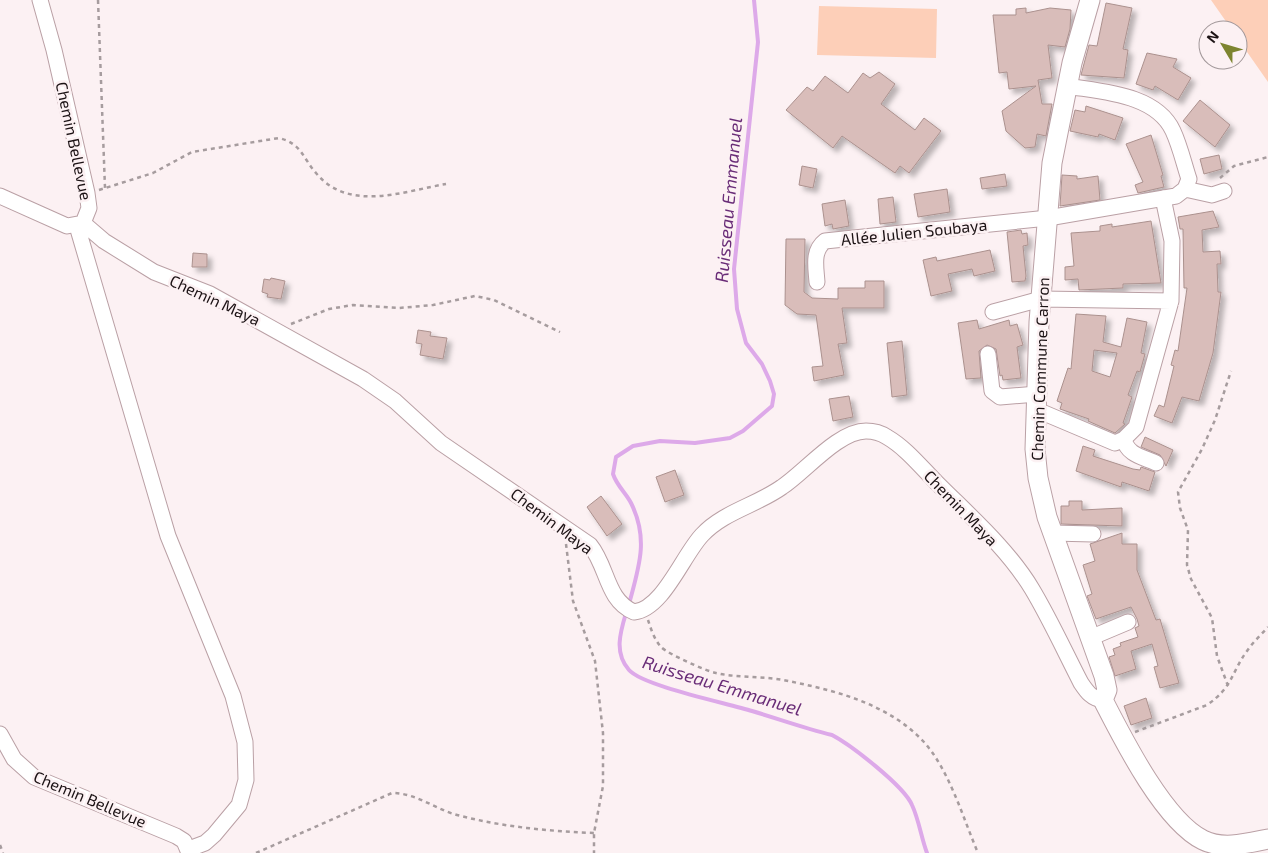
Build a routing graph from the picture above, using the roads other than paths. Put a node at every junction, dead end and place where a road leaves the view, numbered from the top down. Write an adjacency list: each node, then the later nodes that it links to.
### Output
1 (40, 0): 9 (street, Chemin Bellevue)
2 (1090, 0): 3 (street, Chemin Commune Carron)
3 (1067, 86): 4 (street); 8 (street, Chemin Commune Carron)
4 (1184, 189): 5 (street); 7 (street)
5 (1224, 192)
6 (0, 196): 9 (street, Chemin Bellevue)
7 (1162, 198): 8 (street); 12 (street)
8 (1048, 218): 10 (street, Allée Julien Soubaya); 11 (street, Chemin Commune Carron)
9 (80, 225): 22 (street, Chemin Maya); 25 (street)
10 (817, 282)
11 (1041, 299): 12 (street); 13 (street); 15 (street, Chemin Commune Carron)
12 (1171, 301): 16 (street)
13 (993, 312)
14 (988, 354): 15 (street)
15 (1037, 402): 16 (street); 18 (street, Chemin Commune Carron)
16 (1124, 440): 17 (street)
17 (1156, 463)
18 (1052, 533): 19 (street); 21 (street, Chemin Commune Carron)
19 (1093, 534)
20 (1128, 622): 21 (street)
21 (1090, 638): 22 (street, Chemin Commune Carron)
22 (1103, 700): 24 (street, Chemin Commune Carron)
23 (0, 734): 25 (street, Chemin Bellevue)
24 (1268, 839)
25 (189, 851)

